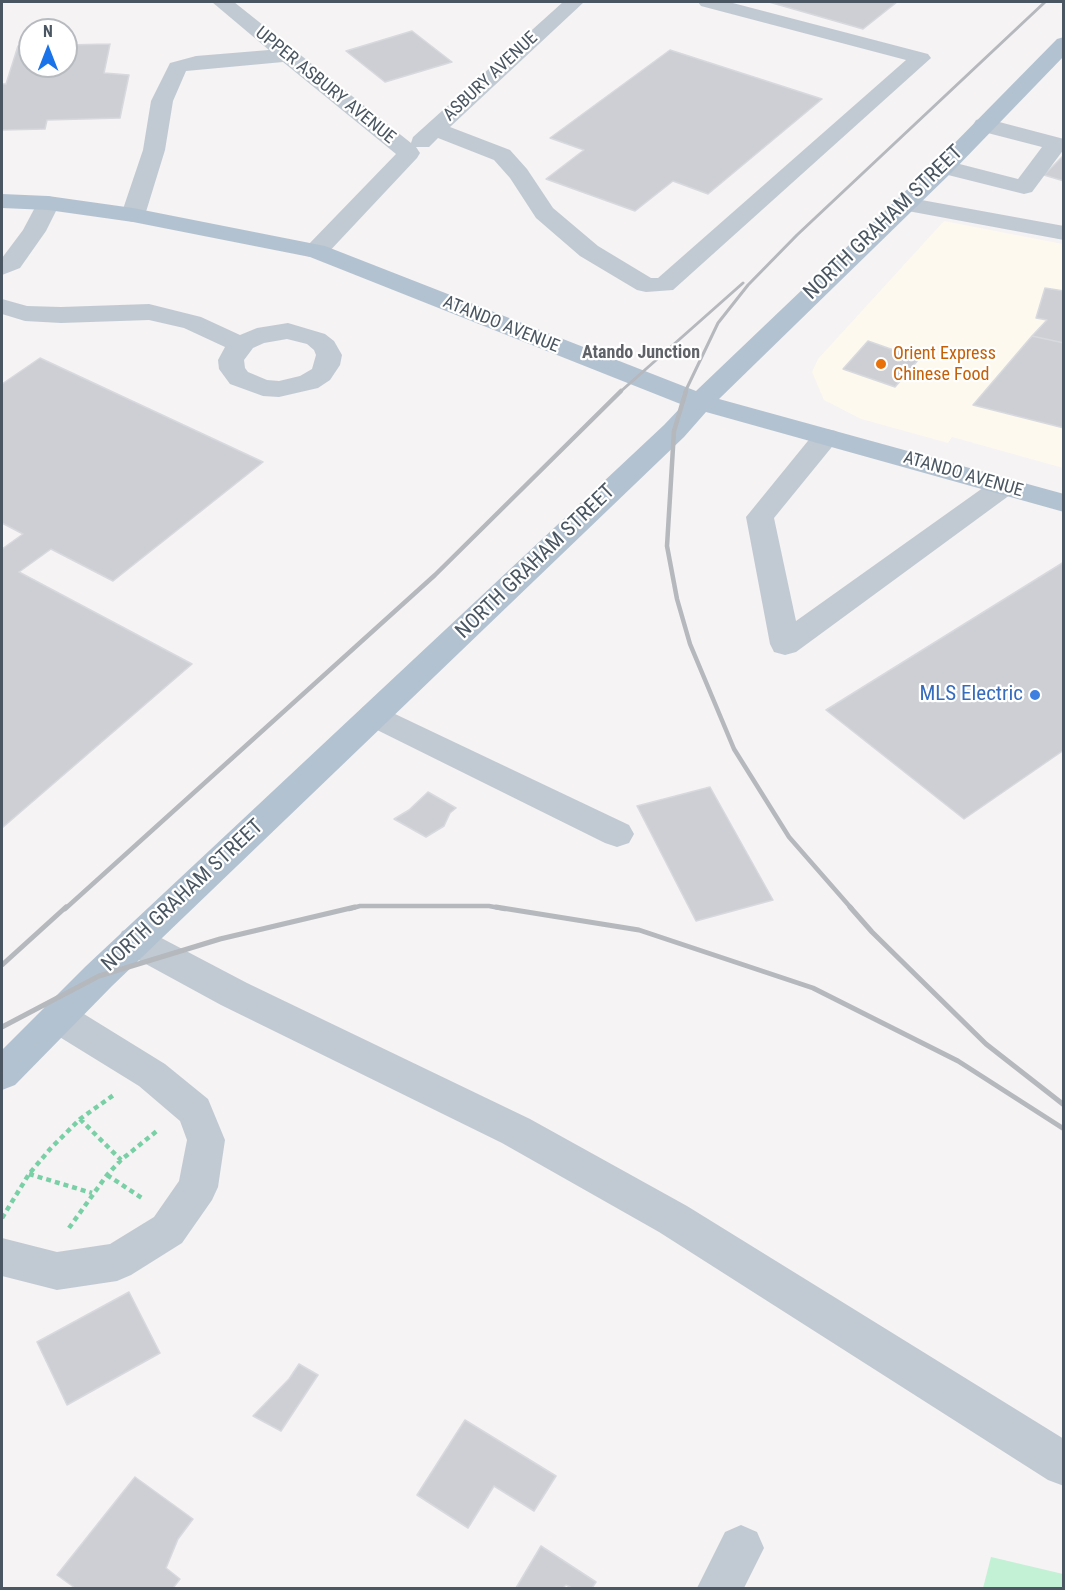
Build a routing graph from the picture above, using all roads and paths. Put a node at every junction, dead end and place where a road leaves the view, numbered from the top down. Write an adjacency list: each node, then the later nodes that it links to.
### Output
1 (222, 2): 5 (street, UPPER ASBURY AVENUE)
2 (574, 2): 7 (street, ASBURY AVENUE)
3 (708, 2): 7 (street)
4 (1064, 43): 6 (main road, NORTH GRAHAM STREET)
5 (287, 55): 8 (street, UPPER ASBURY AVENUE); 15 (street)
6 (984, 125): 9 (street); 10 (main road, NORTH GRAHAM STREET)
7 (435, 129): 8 (street, ASBURY AVENUE)
8 (409, 153): 18 (street, UPPER ASBURY AVENUE)
9 (1013, 159): 10 (street); 11 (street); 11 (street)
10 (944, 167): 14 (main road, NORTH GRAHAM STREET)
11 (1024, 187): 16 (street)
12 (2, 201): 13 (main road, ATANDO AVENUE)
13 (48, 203): 15 (main road, ATANDO AVENUE); 19 (street)
14 (905, 204): 16 (street); 22 (main road, NORTH GRAHAM STREET)
15 (133, 214): 18 (main road, ATANDO AVENUE)
16 (1003, 222): 17 (street)
17 (1064, 233)
18 (316, 251): 22 (main road, ATANDO AVENUE)
19 (2, 268)
20 (2, 306): 21 (street)
21 (242, 345)
22 (700, 402): 23 (main road, ATANDO AVENUE); 26 (main road, NORTH GRAHAM STREET)
23 (826, 436): 24 (main road, ATANDO AVENUE); 24 (street)
24 (1004, 486): 25 (main road, ATANDO AVENUE)
25 (1064, 503)
26 (374, 715): 27 (street); 28 (main road, NORTH GRAHAM STREET)
27 (617, 834)
28 (135, 941): 29 (main road, NORTH GRAHAM STREET); 42 (street)
29 (58, 1017): 30 (main road, NORTH GRAHAM STREET); 41 (street)
30 (2, 1074)
31 (124, 1088): 32 (path)
32 (80, 1119): 34 (path); 35 (path)
33 (161, 1128): 34 (path)
34 (121, 1160): 36 (path)
35 (30, 1174): 37 (path); 39 (path)
36 (108, 1175): 37 (path); 38 (path)
37 (92, 1193): 40 (path)
38 (145, 1201)
39 (2, 1219)
40 (66, 1234)
41 (2, 1257)
42 (1064, 1464)
43 (741, 1548): 44 (street)
44 (720, 1588)

